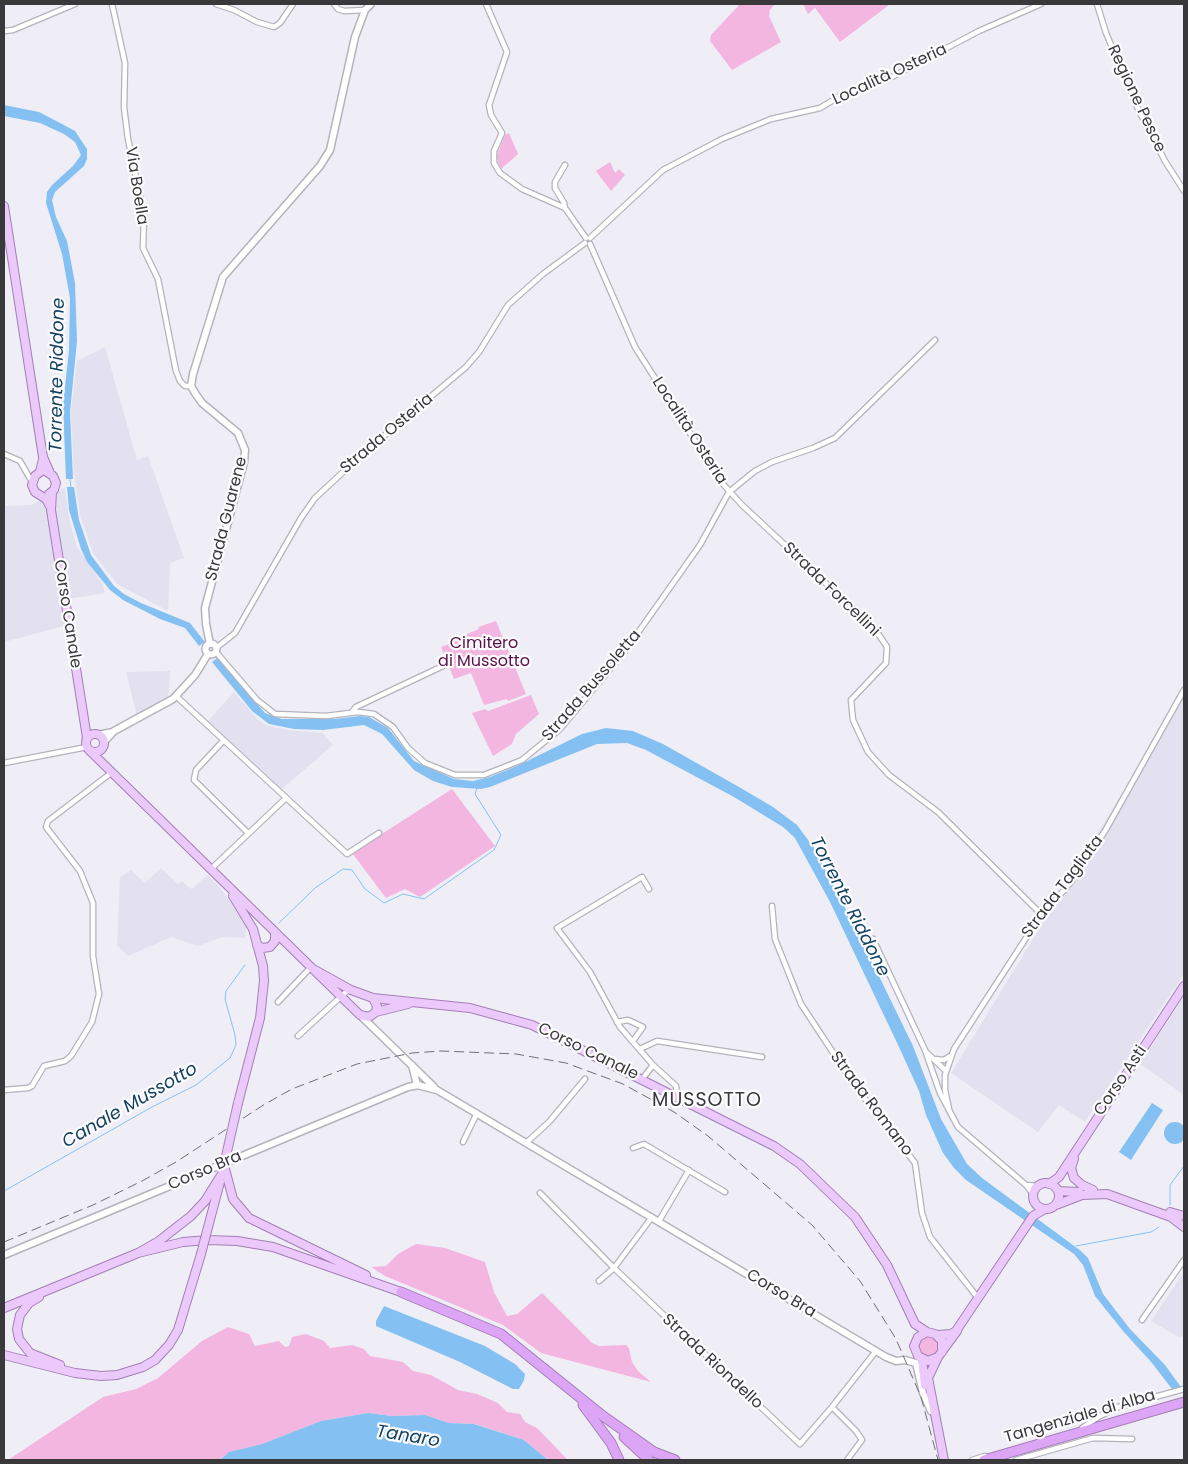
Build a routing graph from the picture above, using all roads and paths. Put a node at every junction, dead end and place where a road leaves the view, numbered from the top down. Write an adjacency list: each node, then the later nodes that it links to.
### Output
1 (75, 4): 11 (street)
2 (112, 4): 18 (street, Via Boella)
3 (216, 4): 4 (street)
4 (293, 4)
5 (334, 4): 10 (street)
6 (371, 4): 10 (street)
7 (486, 4): 15 (street)
8 (1041, 4): 16 (street, Località Osteria)
9 (1097, 4): 13 (street, Regione Pesce)
10 (365, 10): 18 (street)
11 (4, 31)
12 (565, 165): 15 (street, Località Osteria)
13 (1184, 191)
14 (4, 206): 20 (main road, Corso Canale)
15 (565, 208): 16 (street, Località Osteria)
16 (588, 241): 26 (street, Località Osteria); 29 (street, Strada Osteria)
17 (935, 340): 26 (street, Località Osteria)
18 (191, 386): 29 (street, Strada Guarene)
19 (4, 454): 21 (street)
20 (43, 457): 22 (main road, Corso Canale); 23 (main road, Corso Canale)
21 (24, 470): 22 (street); 24 (street)
22 (39, 473): 23 (main road); 24 (main road, Corso Canale)
23 (50, 473): 25 (main road, Corso Canale)
24 (32, 482): 27 (main road, Corso Canale)
25 (52, 492): 27 (main road); 28 (main road, Corso Canale)
26 (728, 492): 34 (street, Strada Bussoletta); 51 (street, Strada Forcellini)
27 (43, 496): 28 (main road, Corso Canale)
28 (51, 510): 35 (main road, Corso Canale)
29 (214, 648): 30 (street); 30 (street, Strada Guarene); 34 (street, Strada Bussoletta)
30 (208, 654): 33 (street)
31 (445, 665): 34 (street, Strada Bussoletta)
32 (1184, 690): 51 (street, Strada Tagliata)
33 (176, 696): 36 (street); 39 (street)
34 (352, 712)
35 (84, 718): 37 (main road, Corso Canale); 38 (main road, Corso Canale)
36 (114, 731): 37 (street); 40 (street)
37 (97, 734): 38 (main road); 40 (main road, Corso Canale)
38 (87, 738): 41 (main road, Corso Canale)
39 (223, 741): 44 (street); 45 (street)
40 (102, 746): 41 (main road); 43 (main road, Corso Canale)
41 (88, 749): 42 (street); 43 (main road, Corso Canale)
42 (4, 763)
43 (111, 773): 47 (main road, Corso Canale); 84 (street)
44 (285, 799): 45 (street); 46 (street)
45 (248, 833): 47 (street)
46 (379, 834)
47 (210, 871): 48 (main road, Corso Canale)
48 (225, 885): 52 (main road, Corso Canale); 53 (main road, Corso Canale)
49 (649, 889): 68 (street)
50 (772, 906): 116 (street, Strada Romano)
51 (1042, 915): 74 (street, Strada Tagliata)
52 (273, 932): 53 (main road); 56 (main road); 57 (main road, Corso Canale)
53 (254, 935): 55 (main road)
54 (873, 939): 73 (street, Strada Tagliata)
55 (257, 945): 56 (main road); 58 (main road)
56 (270, 947): 57 (main road); 58 (main road)
57 (290, 947): 59 (main road, Corso Canale)
58 (263, 966): 92 (main road, bridge)
59 (313, 969): 61 (main road, Corso Canale); 62 (main road, Corso Canale); 64 (street)
60 (1184, 986): 83 (main road, Corso Asti)
61 (351, 990): 62 (street); 63 (main road, Corso Canale)
62 (342, 997): 66 (main road, Corso Canale); 70 (street)
63 (370, 997): 65 (main road, Corso Canale); 66 (main road); 67 (main road)
64 (278, 1002)
65 (397, 1003): 67 (main road, Corso Canale); 80 (main road, Corso Canale)
66 (358, 1012): 67 (main road); 69 (street)
67 (374, 1014): 69 (street)
68 (617, 1022): 71 (street); 71 (street)
69 (372, 1027): 82 (street)
70 (298, 1036)
71 (633, 1041): 72 (street)
72 (640, 1049): 75 (street); 77 (street)
73 (925, 1050): 76 (street, Strada Tagliata); 79 (street, Strada Tagliata)
74 (951, 1056): 76 (street); 78 (street, Strada Tagliata)
75 (762, 1057)
76 (933, 1058): 78 (street, Strada Tagliata)
77 (653, 1065): 80 (street); 85 (street)
78 (946, 1073): 79 (street); 86 (street, Strada Tagliata)
79 (934, 1074): 86 (street, Strada Tagliata)
80 (643, 1078): 85 (main road, Corso Canale)
81 (585, 1079): 89 (street)
82 (419, 1080): 87 (street, Corso Bra); 110 (street, Corso Bra)
83 (1117, 1087): 93 (main road, Corso Asti); 98 (main road)
84 (4, 1090)
85 (677, 1096): 117 (main road, Corso Canale)
86 (950, 1109): 95 (street, Strada Tagliata)
87 (477, 1113): 88 (street); 89 (street, Corso Bra)
88 (463, 1142)
89 (526, 1143): 105 (street, Corso Bra)
90 (633, 1148): 91 (street)
91 (689, 1170): 99 (street); 107 (street)
92 (224, 1171): 109 (main road); 115 (main road); 130 (main road, bridge)
93 (1058, 1177): 94 (main road); 97 (main road)
94 (1049, 1184): 96 (main road); 97 (main road)
95 (1026, 1185): 96 (street); 101 (street, Strada Tagliata)
96 (1038, 1186): 101 (main road)
97 (1058, 1190): 98 (main road); 102 (main road)
98 (1094, 1190): 104 (main road)
99 (725, 1192)
100 (540, 1193): 112 (street, Strada Riondello)
101 (1034, 1198): 103 (main road); 106 (main road)
102 (1056, 1205): 103 (main road); 108 (main road)
103 (1045, 1209): 106 (main road)
104 (1184, 1216)
105 (652, 1217): 107 (street, Corso Bra); 112 (street)
106 (1032, 1217): 116 (main road)
107 (659, 1221): 125 (street, Corso Bra)
108 (1184, 1227)
109 (138, 1253): 113 (main road); 115 (main road)
110 (4, 1255)
111 (1184, 1260): 120 (street)
112 (614, 1268): 114 (street); 134 (street, Strada Riondello)
113 (90, 1273): 118 (main road); 130 (main road)
114 (599, 1281)
115 (401, 1292): 132 (highway)
116 (978, 1298): 119 (main road)
117 (906, 1305): 121 (main road, Corso Canale); 123 (main road, Corso Canale)
118 (4, 1308)
119 (966, 1316): 122 (main road); 127 (main road)
120 (1142, 1320)
121 (926, 1332): 122 (main road); 123 (main road)
122 (938, 1335): 127 (main road)
123 (916, 1340): 124 (main road)
124 (914, 1348): 128 (main road); 129 (street)
125 (876, 1351): 129 (street, Corso Bra); 134 (street, Strada Riondello)
126 (4, 1355): 130 (main road)
127 (940, 1355): 128 (main road); 138 (main road)
128 (922, 1359): 136 (main road)
129 (905, 1360): 136 (street)
130 (86, 1374)
131 (1184, 1389): 146 (street)
132 (576, 1395): 137 (highway); 141 (highway)
133 (1184, 1402): 139 (highway, Tangenziale di Alba)
134 (832, 1407): 144 (street)
135 (1184, 1408): 139 (highway, Tangenziale di Alba)
136 (931, 1411): 138 (main road)
137 (603, 1416): 142 (highway); 143 (highway)
138 (935, 1423): 145 (main road)
139 (1107, 1427): 147 (highway, Tangenziale di Alba); 148 (highway, Tangenziale di Alba)
140 (1132, 1439): 149 (street)
141 (619, 1460)
142 (650, 1460)
143 (675, 1460)
144 (847, 1460)
145 (944, 1460)
146 (972, 1460)
147 (984, 1460)
148 (1005, 1460)
149 (1016, 1460)

